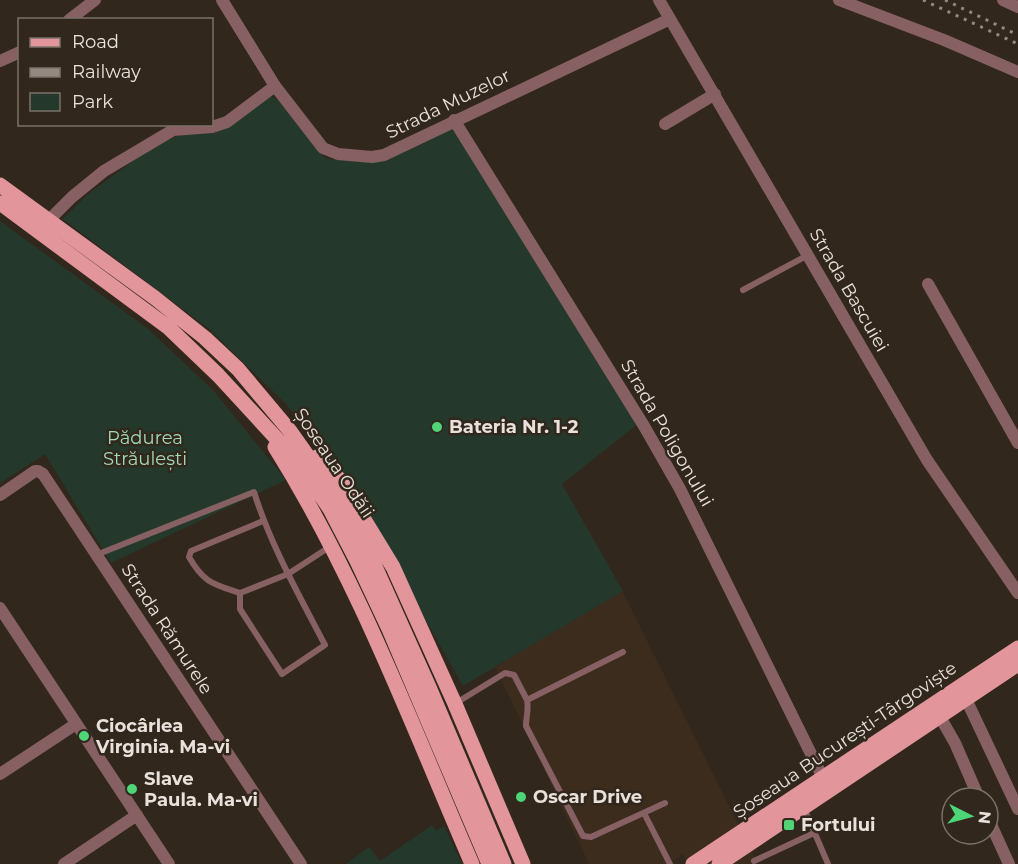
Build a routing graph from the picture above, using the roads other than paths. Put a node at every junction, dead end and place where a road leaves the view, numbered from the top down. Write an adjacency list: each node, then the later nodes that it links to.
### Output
1 (94, 0): 7 (street)
2 (222, 0): 12 (street, Strada Muzelor)
3 (658, 0): 8 (street, Strada Bascuiei)
4 (839, 0): 11 (street)
5 (1003, 0): 6 (street)
6 (1018, 7)
7 (72, 18)
8 (670, 19): 13 (street, Strada Bascuiei); 14 (street, Strada Muzelor)
9 (18, 53): 10 (street)
10 (0, 61)
11 (1018, 72)
12 (275, 86): 14 (street, Strada Muzelor); 18 (street)
13 (715, 94): 15 (street); 19 (street, Strada Bascuiei)
14 (454, 120): 44 (street, Strada Poligonului)
15 (665, 124)
16 (0, 185): 18 (main road, Șoseaua Odăii)
17 (0, 203): 22 (main road, Șoseaua Odăii)
18 (49, 220): 23 (main road, Șoseaua Odăii)
19 (808, 255): 21 (lane); 31 (street, Strada Bascuiei)
20 (928, 284): 24 (street)
21 (743, 290)
22 (256, 417): 27 (main road); 59 (main road, Șoseaua Odăii)
23 (290, 431): 40 (main road); 60 (main road, Șoseaua Odăii)
24 (1018, 443)
25 (0, 495): 28 (street, Strada Rămurele)
26 (263, 521): 28 (lane); 29 (lane); 30 (lane)
27 (332, 546): 29 (lane); 58 (main road)
28 (96, 555): 57 (street, Strada Rămurele)
29 (288, 574): 30 (lane); 30 (lane)
30 (240, 593)
31 (1018, 593)
32 (0, 608): 33 (street)
33 (12, 626): 34 (street); 42 (street)
34 (0, 634)
35 (1018, 648): 44 (main road, Șoseaua București-Târgoviște)
36 (623, 652): 39 (lane)
37 (1018, 664): 38 (main road, Șoseaua București-Târgoviște)
38 (966, 699): 41 (main road, Șoseaua București-Târgoviște); 48 (street)
39 (527, 700): 40 (lane); 49 (lane)
40 (455, 704): 61 (main road)
41 (940, 717): 45 (street); 47 (main road, Șoseaua București-Târgoviște)
42 (76, 724): 43 (street); 50 (street)
43 (0, 774)
44 (823, 778): 63 (main road, Șoseaua București-Târgoviște)
45 (974, 786)
46 (665, 803): 49 (lane)
47 (803, 808): 51 (lane); 53 (main road, Șoseaua București-Târgoviște)
48 (1018, 809)
49 (644, 813): 62 (lane)
50 (137, 815): 55 (street); 56 (street)
51 (814, 833): 54 (lane); 65 (lane)
52 (1000, 844): 66 (street)
53 (747, 845): 54 (lane); 64 (main road, Șoseaua București-Târgoviște)
54 (755, 863)
55 (64, 864)
56 (169, 864)
57 (301, 864)
58 (472, 864)
59 (489, 864)
60 (504, 864)
61 (523, 864)
62 (670, 864)
63 (693, 864)
64 (719, 864)
65 (828, 864)
66 (1009, 864)

